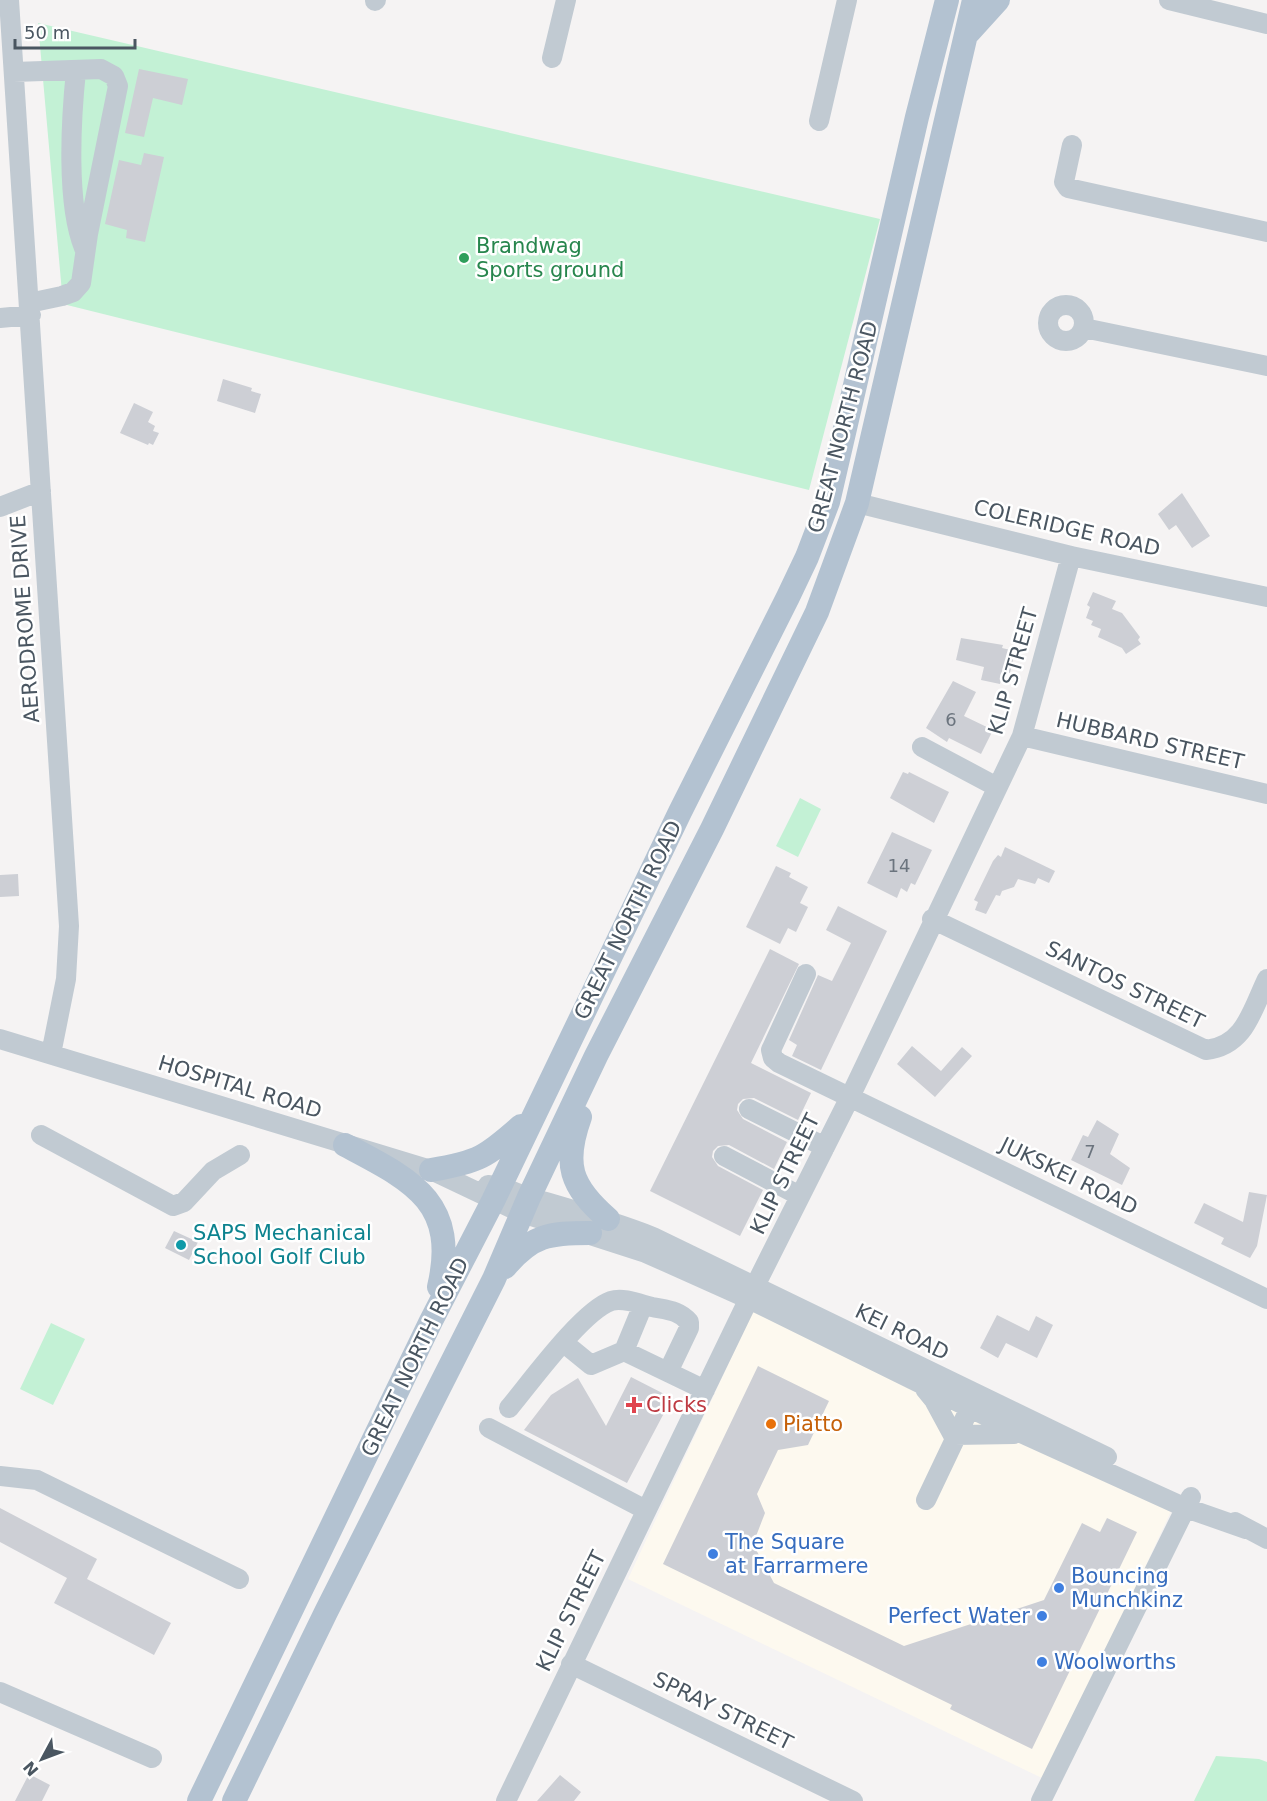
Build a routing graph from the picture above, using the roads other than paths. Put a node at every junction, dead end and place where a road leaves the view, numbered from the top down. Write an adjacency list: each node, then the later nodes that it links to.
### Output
1 (9, 0): 14 (street, AERODROME DRIVE)
2 (566, 0): 12 (street)
3 (847, 0): 15 (street)
4 (932, 0): 11 (main road)
5 (947, 0): 11 (main road, GREAT NORTH ROAD)
6 (974, 0): 10 (main road, GREAT NORTH ROAD)
7 (998, 0): 10 (main road)
8 (1169, 0): 9 (street)
9 (1267, 24)
10 (967, 34): 24 (main road, GREAT NORTH ROAD)
11 (934, 54): 40 (main road, GREAT NORTH ROAD)
12 (552, 58)
13 (76, 71): 14 (street); 18 (street); 18 (street)
14 (14, 72): 19 (street, AERODROME DRIVE)
15 (819, 121)
16 (1072, 145): 17 (street)
17 (1267, 232)
18 (86, 253): 19 (street)
19 (30, 309): 20 (street); 23 (street, AERODROME DRIVE)
20 (0, 318)
21 (1084, 328): 22 (street)
22 (1267, 366)
23 (41, 491): 25 (street); 36 (street, AERODROME DRIVE)
24 (857, 502): 26 (street, COLERIDGE ROAD); 37 (main road, GREAT NORTH ROAD)
25 (0, 507)
26 (1071, 556): 27 (street, COLERIDGE ROAD); 28 (street, KLIP STREET)
27 (1267, 597)
28 (1022, 736): 30 (street, KLIP STREET); 31 (street, HUBBARD STREET)
29 (922, 747): 30 (street)
30 (997, 787): 32 (street, KLIP STREET)
31 (1267, 794)
32 (932, 919): 34 (street, SANTOS STREET); 38 (street, KLIP STREET)
33 (807, 974): 38 (street, JUKSKEI ROAD)
34 (1267, 979)
35 (0, 1039): 36 (street, HOSPITAL ROAD)
36 (51, 1054): 42 (street, HOSPITAL ROAD)
37 (596, 1056): 49 (main road, GREAT NORTH ROAD); 50 (main road)
38 (850, 1097): 43 (street, KLIP STREET); 53 (street, JUKSKEI ROAD)
39 (749, 1109): 43 (street)
40 (531, 1118): 46 (main road); 47 (main road, GREAT NORTH ROAD)
41 (40, 1135): 44 (street)
42 (345, 1145): 46 (street, HOSPITAL ROAD); 55 (main road)
43 (825, 1147): 48 (street, KLIP STREET)
44 (240, 1155)
45 (724, 1156): 48 (street)
46 (431, 1170): 47 (street, HOSPITAL ROAD)
47 (496, 1193): 49 (street, HOSPITAL ROAD); 55 (main road, GREAT NORTH ROAD)
48 (801, 1196): 52 (street, KLIP STREET)
49 (526, 1205): 50 (street, KEI ROAD); 51 (main road, GREAT NORTH ROAD)
50 (599, 1226): 51 (main road); 52 (street, KEI ROAD)
51 (494, 1279): 73 (main road, GREAT NORTH ROAD)
52 (752, 1292): 59 (street, KEI ROAD); 60 (street, KLIP STREET); 61 (street, KEI ROAD)
53 (1267, 1299)
54 (643, 1305): 56 (street); 57 (street); 58 (street)
55 (431, 1321): 72 (main road, GREAT NORTH ROAD)
56 (564, 1343): 57 (street); 62 (street)
57 (624, 1351): 58 (street)
58 (668, 1372): 60 (street)
59 (922, 1385): 61 (street, KEI ROAD); 65 (street)
60 (705, 1390): 69 (street, KLIP STREET)
61 (973, 1401): 64 (street, KEI ROAD); 65 (street); 68 (street, KEI ROAD)
62 (509, 1408)
63 (489, 1428): 69 (street)
64 (1023, 1434): 65 (street); 68 (street, KEI ROAD)
65 (955, 1436): 67 (street)
66 (0, 1476): 71 (street)
67 (926, 1500)
68 (1188, 1503): 70 (street, KEI ROAD); 81 (street)
69 (646, 1510): 74 (street, KLIP STREET)
70 (1267, 1539)
71 (239, 1579)
72 (297, 1596): 73 (main road); 77 (main road, GREAT NORTH ROAD)
73 (326, 1612): 78 (main road, GREAT NORTH ROAD)
74 (572, 1664): 79 (street, KLIP STREET); 80 (street, SPRAY STREET)
75 (0, 1692): 76 (street)
76 (152, 1758)
77 (199, 1801)
78 (234, 1801)
79 (506, 1801)
80 (853, 1801)
81 (1041, 1801)

